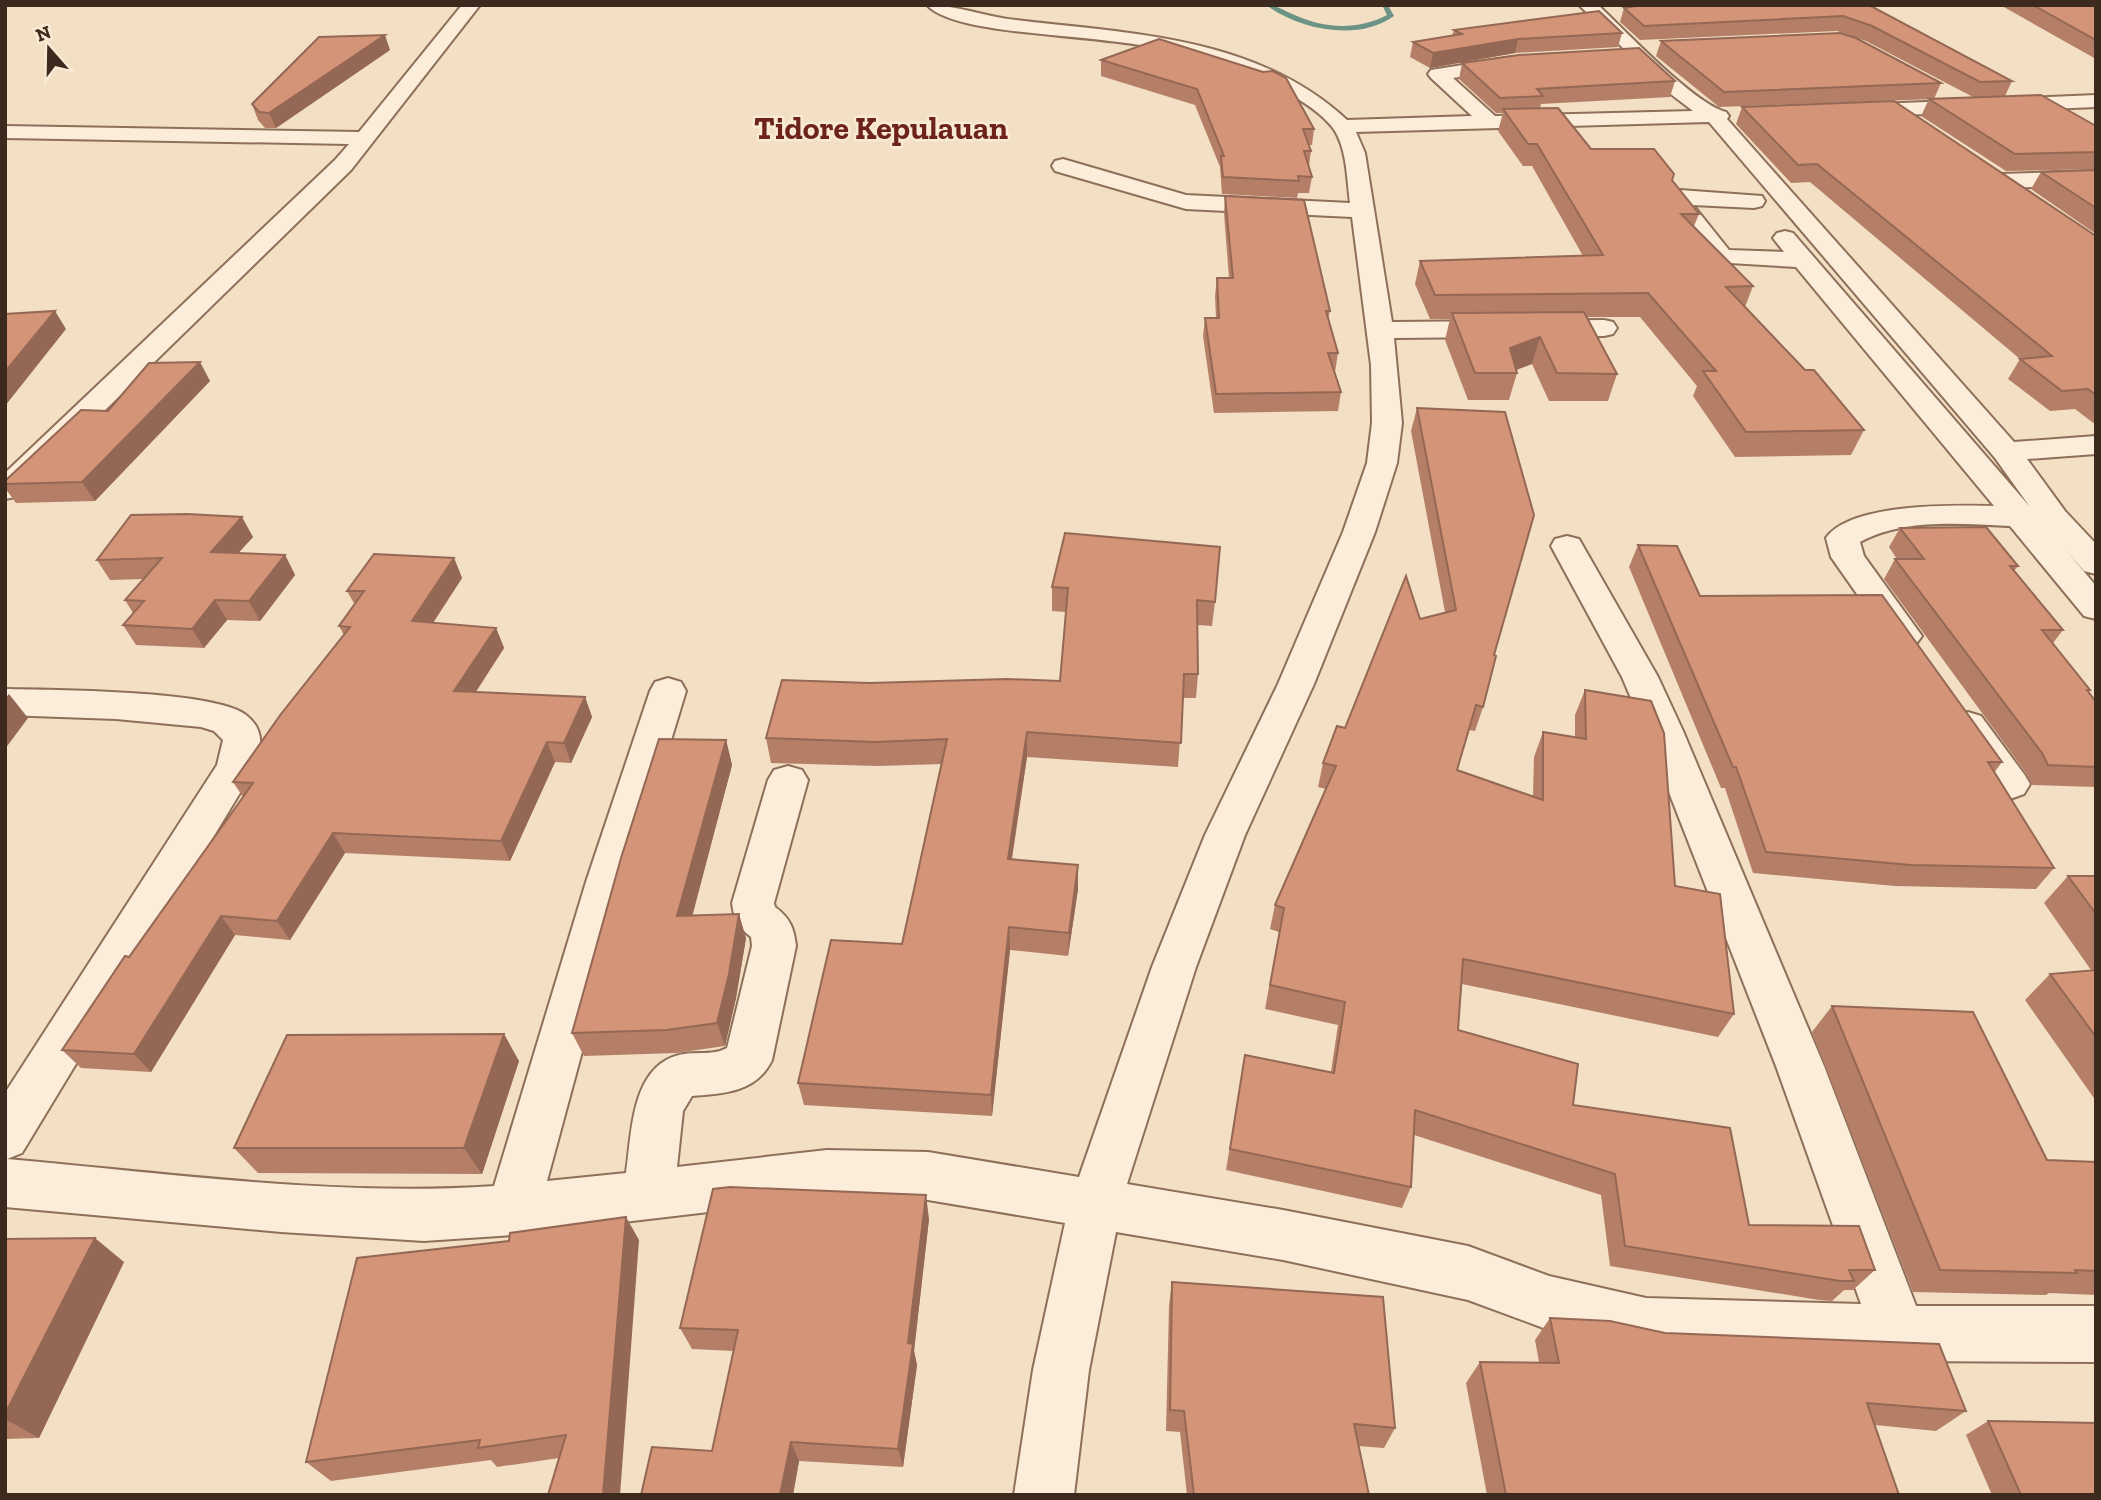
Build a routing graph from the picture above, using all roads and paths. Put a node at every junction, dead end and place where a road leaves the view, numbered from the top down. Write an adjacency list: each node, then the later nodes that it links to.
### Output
1 (471, 5): 21 (street)
2 (936, 5): 18 (street)
3 (1588, 5): 5 (street)
4 (1664, 49): 5 (street)
5 (1638, 52): 6 (street); 9 (street)
6 (1613, 56)
7 (1527, 62): 17 (street)
8 (1932, 86): 11 (street)
9 (1675, 88): 15 (street); 16 (street)
10 (2091, 104): 11 (street)
11 (1966, 105): 12 (street)
12 (1891, 109): 13 (street); 19 (street)
13 (1835, 111)
14 (1740, 115): 16 (street)
15 (1682, 116): 16 (street); 17 (street); 26 (street)
16 (1714, 116): 33 (street)
17 (1490, 122): 18 (street)
18 (1342, 126): 28 (street)
19 (1924, 130)
20 (5, 132): 21 (street)
21 (365, 138): 34 (street)
22 (1063, 166): 28 (street)
23 (1979, 166): 25 (street)
24 (2096, 177): 25 (street)
25 (2001, 181): 27 (street)
26 (1754, 201): 29 (street); 29 (street)
27 (2035, 204)
28 (1363, 211): 31 (street)
29 (1804, 260): 35 (street)
30 (1604, 328): 31 (street)
31 (1379, 330): 49 (street)
32 (2096, 445): 33 (street)
33 (2006, 453): 36 (street)
34 (5, 490)
35 (2019, 517): 36 (street); 39 (street); 40 (street)
36 (2054, 518): 38 (street)
37 (1567, 546): 51 (street)
38 (2096, 564)
39 (2096, 608)
40 (1921, 659)
41 (668, 691): 50 (street)
42 (5, 702): 46 (street)
43 (1953, 705): 45 (street)
44 (788, 780): 48 (street)
45 (2010, 784)
46 (5, 1137)
47 (5, 1183): 50 (street)
48 (649, 1193): 49 (street); 50 (street)
49 (1095, 1205): 51 (street); 53 (street)
50 (513, 1210)
51 (1899, 1333): 52 (street)
52 (2096, 1334)
53 (1044, 1495)

